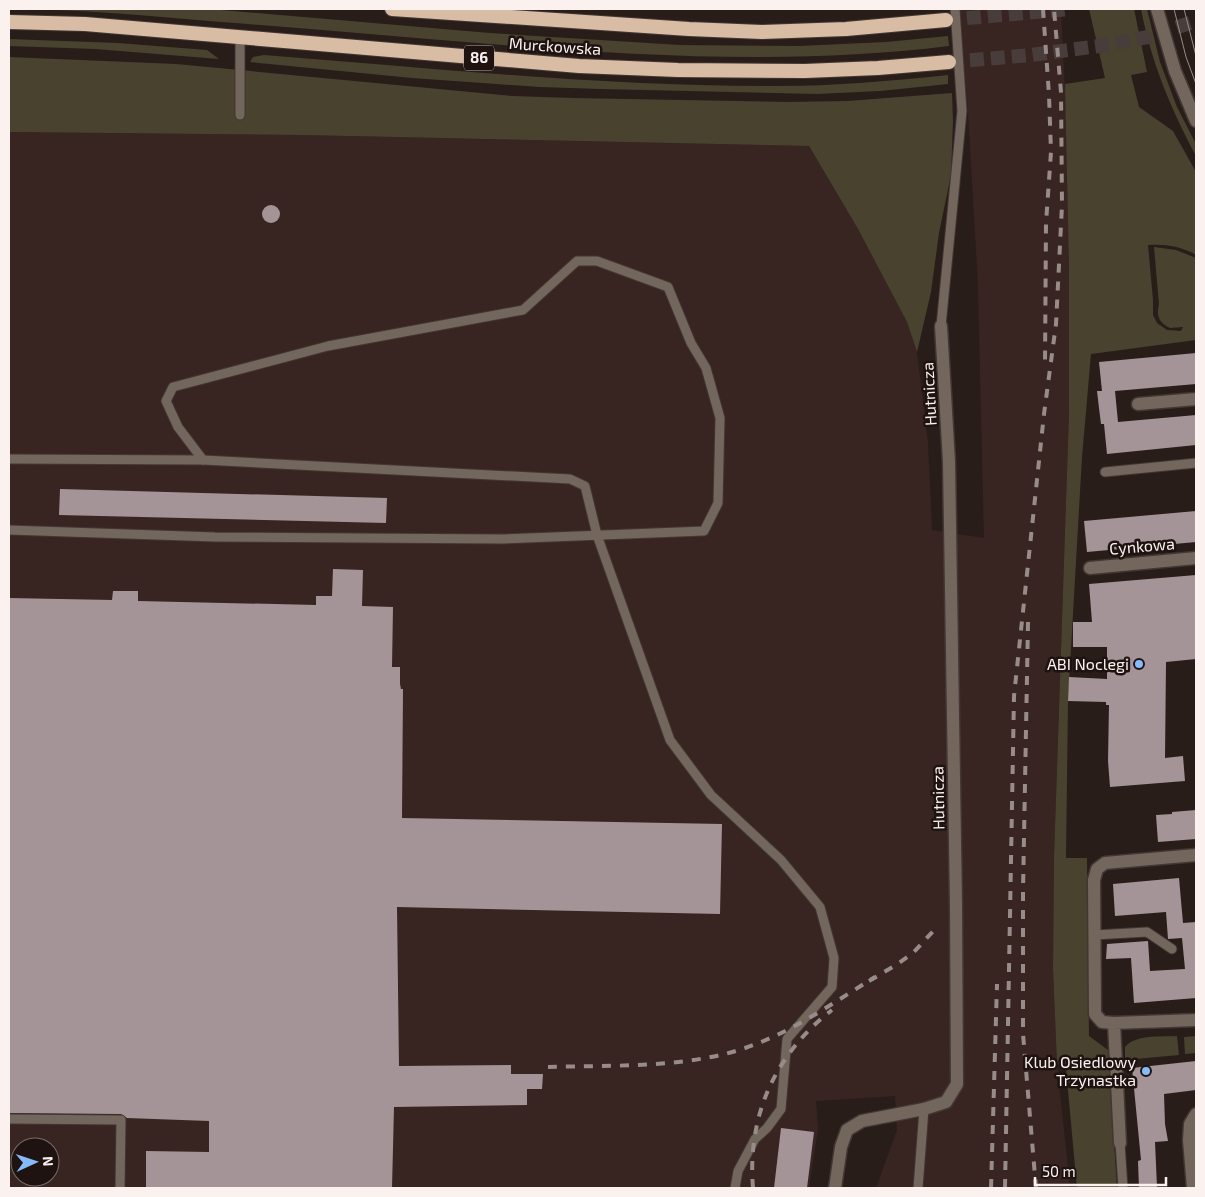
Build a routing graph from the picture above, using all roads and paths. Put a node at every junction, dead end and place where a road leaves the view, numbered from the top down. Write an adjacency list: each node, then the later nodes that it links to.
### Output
1 (392, 9): 4 (highway, Murckowska)
2 (955, 9): 11 (lane)
3 (1157, 9): 10 (street)
4 (451, 11): 5 (highway, Murckowska)
5 (946, 20)
6 (9, 22): 7 (highway, Murckowska / 86)
7 (240, 38): 8 (highway, Murckowska / 86); 9 (lane)
8 (949, 62)
9 (240, 115)
10 (1196, 121)
11 (941, 326): 27 (street, Hutnicza)
12 (1196, 399): 13 (street)
13 (1138, 404)
14 (9, 459): 15 (lane)
15 (203, 460): 19 (lane); 19 (lane)
16 (1196, 463): 17 (lane)
17 (1105, 472)
18 (9, 530): 19 (lane)
19 (597, 535): 32 (lane)
20 (1196, 558): 21 (street, Cynkowa)
21 (1090, 568)
22 (1196, 855): 23 (street)
23 (1094, 935): 24 (lane); 26 (street)
24 (1172, 949)
25 (1196, 1020): 26 (street)
26 (1114, 1023): 30 (street)
27 (924, 1109): 33 (street, Hutnicza); 34 (lane)
28 (1196, 1114): 36 (street)
29 (9, 1119): 31 (lane)
30 (1120, 1143): 35 (lane)
31 (120, 1188)
32 (735, 1188)
33 (835, 1188)
34 (918, 1188)
35 (1123, 1188)
36 (1193, 1188)

